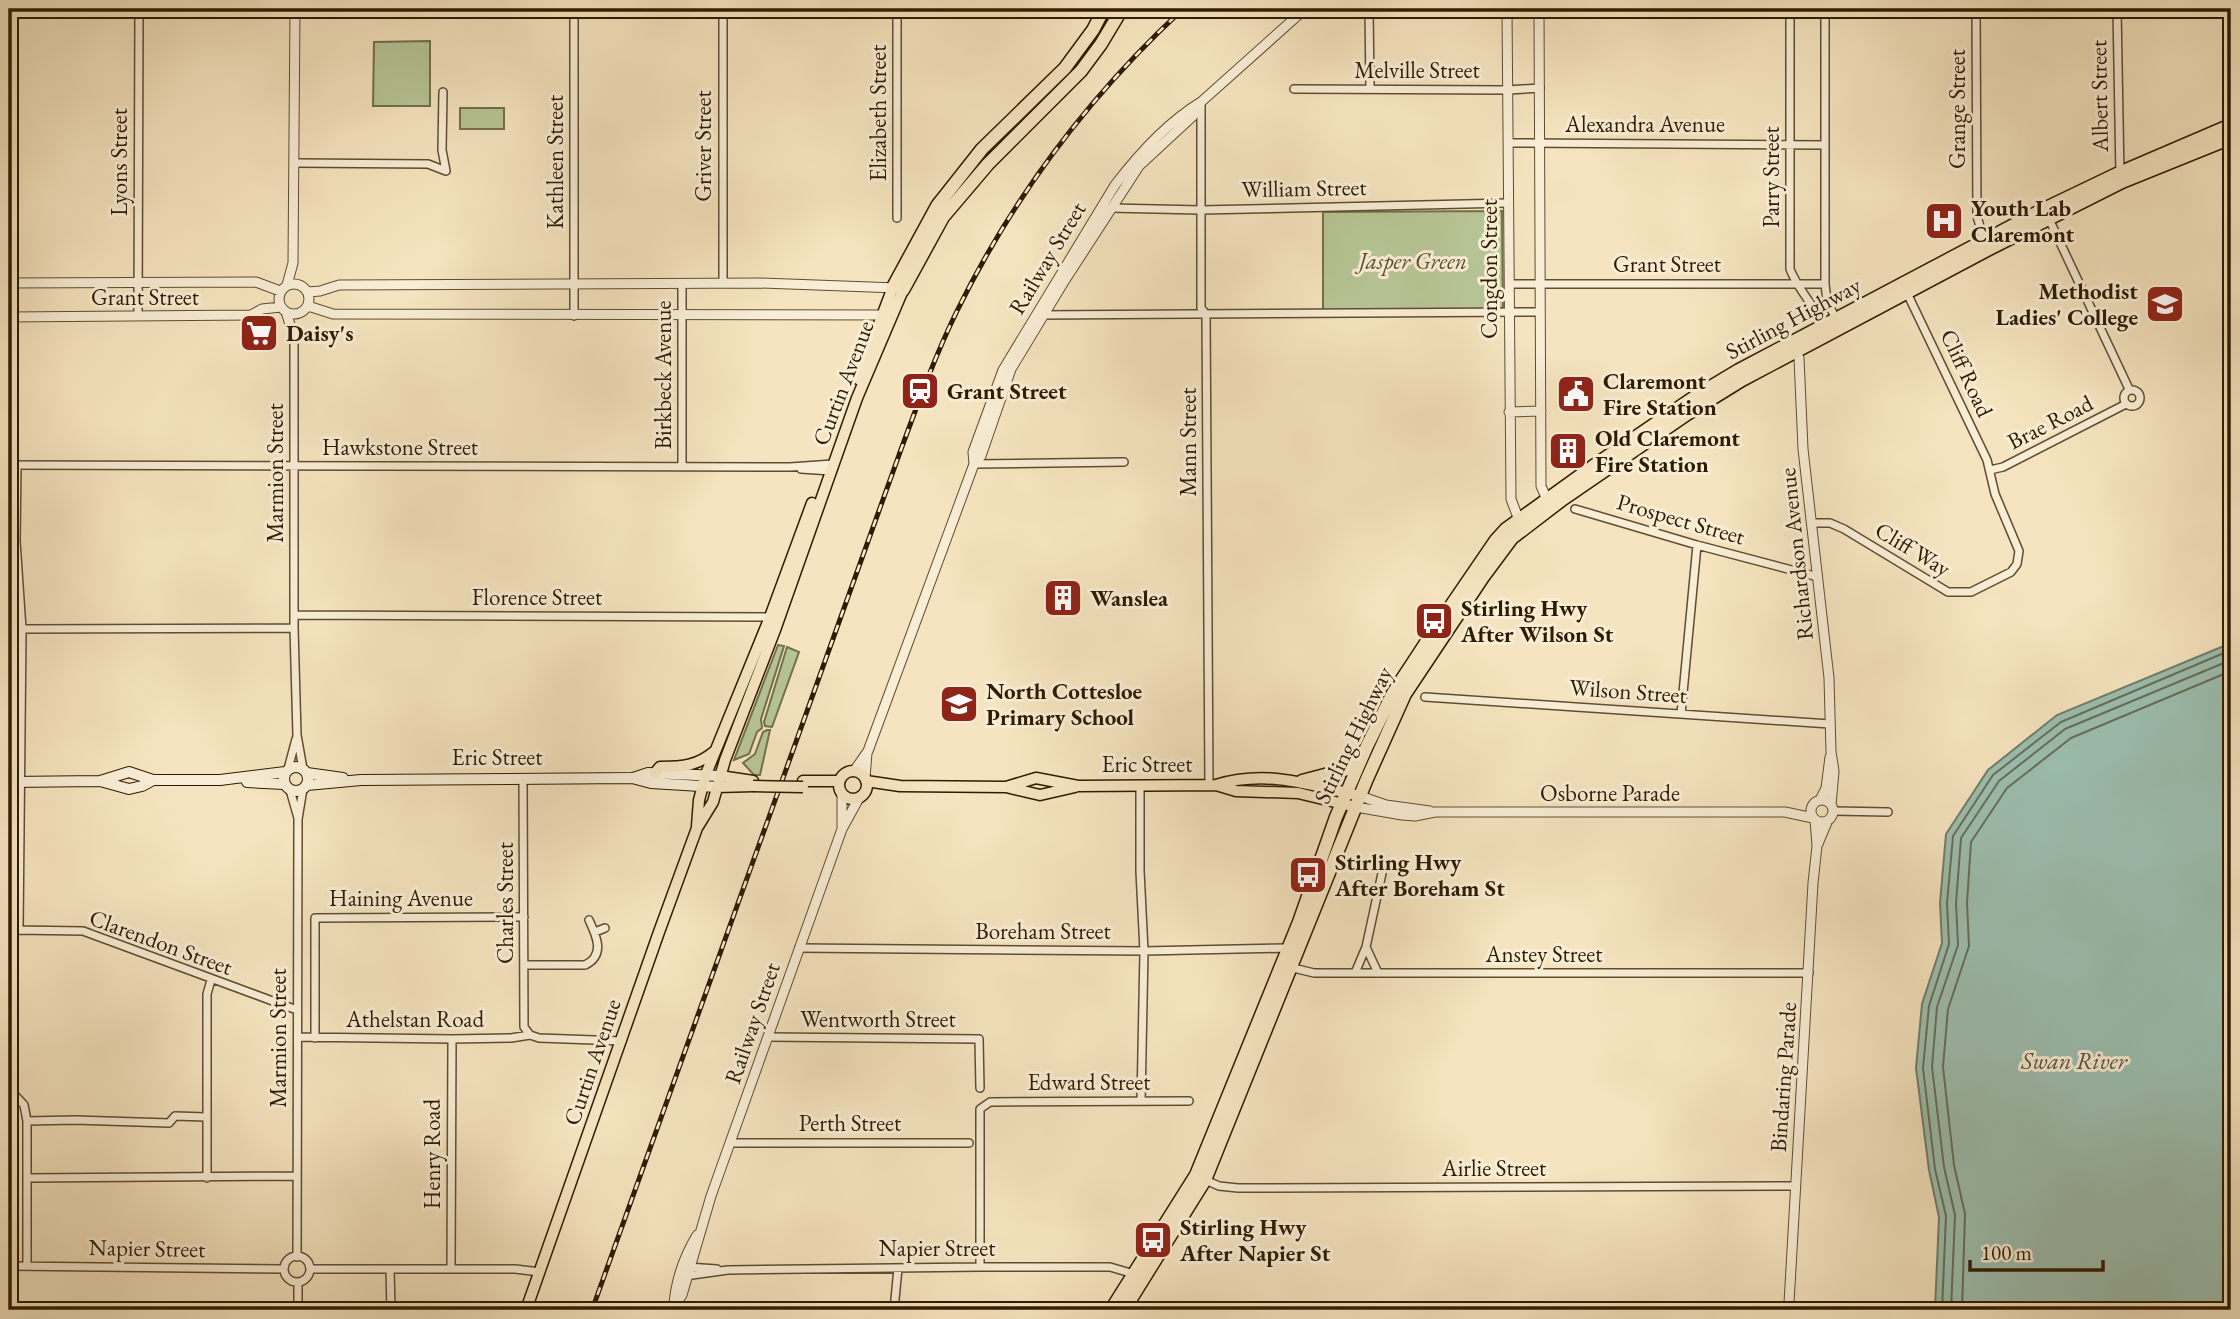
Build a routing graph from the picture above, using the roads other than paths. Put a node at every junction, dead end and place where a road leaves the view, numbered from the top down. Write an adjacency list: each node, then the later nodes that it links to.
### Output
1 (139, 9): 40 (street, Lyons Street)
2 (295, 9): 28 (street)
3 (574, 9): 41 (street, Kathleen Street)
4 (723, 9): 43 (street, Griver Street)
5 (897, 9): 35 (street, Elizabeth Street)
6 (1104, 9): 50 (highway, Curtin Avenue)
7 (1122, 9): 50 (highway, Curtin Avenue)
8 (1305, 9): 21 (street, Railway Street)
9 (1369, 9): 18 (street)
10 (1507, 9): 19 (street, Congdon Street)
11 (1539, 9): 16 (street)
12 (1790, 9): 26 (street, Parry Street)
13 (1825, 9): 27 (street)
14 (1976, 9): 37 (street, Grange Street)
15 (2117, 9): 31 (street, Albert Street)
16 (1540, 88): 19 (street, Melville Street); 25 (street)
17 (1294, 89): 18 (street, Melville Street)
18 (1370, 89): 19 (street, Melville Street)
19 (1507, 90): 24 (street, Congdon Street)
20 (443, 92): 29 (street)
21 (1201, 102): 33 (street, Railway Street); 34 (street, Mann Street)
22 (2231, 125): 31 (highway, Stirling Highway)
23 (2231, 138): 31 (highway, Stirling Highway)
24 (1508, 143): 25 (street, Alexandra Avenue); 32 (street, Congdon Street)
25 (1540, 143): 26 (street, Alexandra Avenue); 45 (street)
26 (1790, 144): 27 (street, Alexandra Avenue); 46 (street, Parry Street)
27 (1825, 145): 47 (street)
28 (295, 163): 29 (street); 38 (street)
29 (446, 171): 30 (street)
30 (453, 178)
31 (2121, 178): 36 (highway, Stirling Highway); 37 (highway, Stirling Highway)
32 (1508, 203): 34 (street, William Street); 44 (street, Congdon Street)
33 (1105, 208): 34 (street, William Street); 59 (street, Railway Street)
34 (1201, 210): 57 (street, Mann Street)
35 (897, 218)
36 (2049, 219): 37 (highway, Stirling Highway); 67 (street)
37 (1986, 245): 51 (highway, Stirling Highway); 64 (highway, Stirling Highway)
38 (293, 263): 48 (street); 49 (street)
39 (9, 283): 40 (street, Grant Street)
40 (138, 283): 48 (street, Grant Street); 60 (street, Lyons Street)
41 (574, 283): 42 (street); 49 (street); 61 (street, Kathleen Street)
42 (682, 283): 43 (street); 62 (street, Birkbeck Avenue)
43 (723, 283): 50 (street)
44 (1508, 284): 45 (street, Grant Street); 54 (street, Congdon Street)
45 (1540, 284): 46 (street, Grant Street); 55 (street)
46 (1796, 284): 47 (street, Grant Street); 64 (street, Parry Street)
47 (1825, 284): 64 (street)
48 (284, 288): 49 (street); 53 (street)
49 (305, 288): 52 (street)
50 (898, 288): 58 (main road, Curtin Avenue)
51 (1908, 293): 64 (highway, Stirling Highway); 77 (street, Cliff Road)
52 (308, 306): 56 (street); 61 (street)
53 (283, 309): 56 (street); 60 (street, Grant Street); 65 (street, Marmion Street)
54 (1509, 312): 55 (street); 57 (street); 70 (street, Congdon Street)
55 (1540, 312): 69 (street)
56 (299, 313): 65 (street, Marmion Street)
57 (1206, 314): 59 (street); 111 (street, Mann Street)
58 (887, 315): 62 (street); 76 (main road, Curtin Avenue)
59 (1040, 315): 72 (street, Railway Street)
60 (138, 316): 63 (street, Grant Street)
61 (574, 316): 62 (street)
62 (681, 316): 75 (street, Birkbeck Avenue)
63 (9, 317)
64 (1833, 326): 66 (highway, Stirling Highway); 78 (highway, Stirling Highway)
65 (295, 337): 74 (street, Marmion Street)
66 (1795, 352): 78 (highway, Stirling Highway); 81 (street, Richardson Avenue)
67 (2129, 389): 68 (street, Brae Road); 68 (street, Brae Road)
68 (2126, 404): 77 (street, Brae Road)
69 (1541, 411): 70 (street); 78 (street)
70 (1509, 412): 80 (street, Congdon Street)
71 (1124, 462): 72 (street)
72 (974, 464): 93 (street, Railway Street)
73 (13, 466): 74 (street, Hawkstone Street); 87 (street)
74 (295, 466): 75 (street, Hawkstone Street); 84 (street, Marmion Street)
75 (682, 467): 76 (street, Hawkstone Street)
76 (829, 468): 85 (main road, Curtin Avenue)
77 (1990, 470): 81 (street, Cliff Way)
78 (1548, 503): 80 (highway, Stirling Highway)
79 (1575, 509): 82 (street, Prospect Street)
80 (1523, 521): 95 (highway, Stirling Highway); 119 (highway, Stirling Highway)
81 (1811, 523): 83 (street, Richardson Avenue)
82 (1697, 545): 83 (street, Prospect Street); 89 (street)
83 (1818, 577): 90 (street, Richardson Avenue)
84 (294, 615): 85 (street, Florence Street); 86 (street, Marmion Street)
85 (775, 617): 92 (main road, Curtin Avenue); 108 (main road, Curtin Avenue)
86 (294, 628): 87 (street); 91 (street, Marmion Street)
87 (22, 629): 109 (street)
88 (1425, 697): 89 (street, Wilson Street)
89 (1681, 714): 90 (street, Wilson Street)
90 (1830, 724): 94 (street, Richardson Avenue)
91 (297, 735): 96 (street, Marmion Street); 97 (street, Marmion Street)
92 (716, 750): 99 (main road); 100 (main road, Curtin Avenue)
93 (868, 751): 98 (street, Railway Street); 116 (street, Railway Street)
94 (1831, 752): 120 (street, Richardson Avenue); 122 (street, Richardson Avenue)
95 (1361, 761): 106 (highway); 119 (highway, Stirling Highway)
96 (286, 771): 97 (main road, Eric Street); 104 (main road); 114 (main road)
97 (305, 771): 105 (main road, Eric Street); 115 (main road)
98 (854, 771): 116 (main road); 118 (main road)
99 (655, 773): 100 (main road, Eric Street); 102 (main road, Eric Street)
100 (706, 774): 108 (main road, Eric Street); 112 (main road, Curtin Avenue)
101 (523, 778): 102 (main road, Eric Street); 105 (main road, Eric Street); 130 (street, Charles Street)
102 (632, 778): 112 (main road, Eric Street)
103 (153, 780): 104 (main road); 107 (main road); 107 (main road)
104 (220, 780): 114 (main road)
105 (361, 780): 115 (main road, Eric Street)
106 (1302, 780): 111 (main road, Eric Street); 119 (main road, Eric Street)
107 (100, 781): 109 (main road)
108 (719, 781): 112 (main road, Eric Street); 118 (main road, Eric Street); 126 (main road, Curtin Avenue)
109 (14, 782): 133 (street)
110 (1140, 785): 111 (main road, Eric Street); 113 (main road, Eric Street); 139 (street)
111 (1212, 785): 119 (main road, Eric Street)
112 (703, 786): 126 (main road, Curtin Avenue)
113 (1078, 786): 117 (main road, Eric Street); 117 (main road, Eric Street)
114 (287, 787): 115 (main road, Eric Street); 124 (street, Marmion Street)
115 (305, 787): 124 (street, Marmion Street)
116 (864, 787): 117 (main road, Eric Street); 118 (main road, Eric Street); 127 (street, Railway Street)
117 (1006, 787)
118 (840, 788): 127 (street, Railway Street)
119 (1351, 800): 121 (street, Osborne Parade); 138 (highway, Stirling Highway); 141 (highway, Stirling Highway)
120 (1817, 803): 121 (street, Osborne Parade); 122 (street); 125 (street, Richardson Avenue)
121 (1785, 812): 125 (street, Osborne Parade)
122 (1831, 812): 123 (street); 125 (street, Osborne Parade); 128 (street, Bindaring Parade)
123 (1888, 812)
124 (298, 819): 146 (street, Marmion Street)
125 (1814, 819): 128 (street, Bindaring Parade)
126 (697, 828): 152 (main road, Curtin Avenue)
127 (842, 829): 137 (street, Railway Street)
128 (1817, 846): 144 (street, Bindaring Parade)
129 (1384, 864): 136 (street)
130 (524, 917): 140 (street, Charles Street); 150 (street, Haining Avenue)
131 (589, 920): 135 (street)
132 (605, 928): 135 (street)
133 (19, 930): 134 (street, Clarendon Street); 145 (street, Clarendon Street)
134 (9, 932)
135 (595, 932): 140 (street)
136 (1366, 947): 142 (street); 143 (street)
137 (799, 948): 139 (street, Boreham Street); 149 (street, Railway Street)
138 (1283, 949): 139 (street, Boreham Street); 141 (highway, Stirling Highway)
139 (1144, 951): 155 (street)
140 (525, 965): 147 (street, Charles Street)
141 (1286, 966): 142 (street, Anstey Street); 162 (highway, Stirling Highway)
142 (1354, 973): 143 (street, Anstey Street)
143 (1378, 973): 144 (street, Anstey Street)
144 (1809, 973): 165 (street, Bindaring Parade)
145 (211, 980): 146 (street, Clarendon Street); 157 (street)
146 (297, 1010): 148 (street, Marmion Street)
147 (530, 1035): 151 (street, Athelstan Road); 152 (street, Athelstan Road)
148 (298, 1037): 150 (street, Athelstan Road); 161 (street, Marmion Street)
149 (768, 1037): 153 (street, Wentworth Street); 159 (street, Railway Street)
150 (315, 1038): 151 (street, Athelstan Road)
151 (452, 1039): 174 (street, Henry Road)
152 (622, 1041): 175 (main road, Curtin Avenue)
153 (980, 1088)
154 (9, 1089): 158 (street)
155 (1141, 1101): 156 (street, Edward Street); 169 (street, Edward Street)
156 (1189, 1101)
157 (206, 1117): 158 (street); 164 (street)
158 (27, 1121): 163 (street)
159 (731, 1143): 160 (street, Perth Street); 176 (street, Railway Street)
160 (969, 1143)
161 (297, 1176): 164 (street); 166 (street, Marmion Street)
162 (1200, 1177): 165 (street, Airlie Street); 177 (highway, Stirling Highway)
163 (28, 1178): 164 (street); 168 (street)
164 (207, 1178)
165 (1795, 1186): 186 (street, Bindaring Parade)
166 (297, 1257): 171 (street); 172 (street)
167 (9, 1266): 168 (street, Napier Street)
168 (27, 1266): 171 (street, Napier Street)
169 (980, 1267): 170 (street, Napier Street); 177 (street, Napier Street)
170 (898, 1268): 176 (street, Napier Street); 183 (street)
171 (284, 1269): 178 (street)
172 (310, 1269): 173 (street); 178 (street)
173 (390, 1269): 174 (street); 181 (street)
174 (451, 1269): 175 (street)
175 (540, 1272): 182 (main road, Curtin Avenue)
176 (685, 1272): 179 (street, Railway Street)
177 (1139, 1277): 184 (highway, Stirling Highway); 185 (highway, Stirling Highway)
178 (298, 1282): 180 (street)
179 (673, 1308)
180 (298, 1310)
181 (391, 1310)
182 (526, 1310)
183 (894, 1310)
184 (1111, 1310)
185 (1124, 1310)
186 (1791, 1310)

